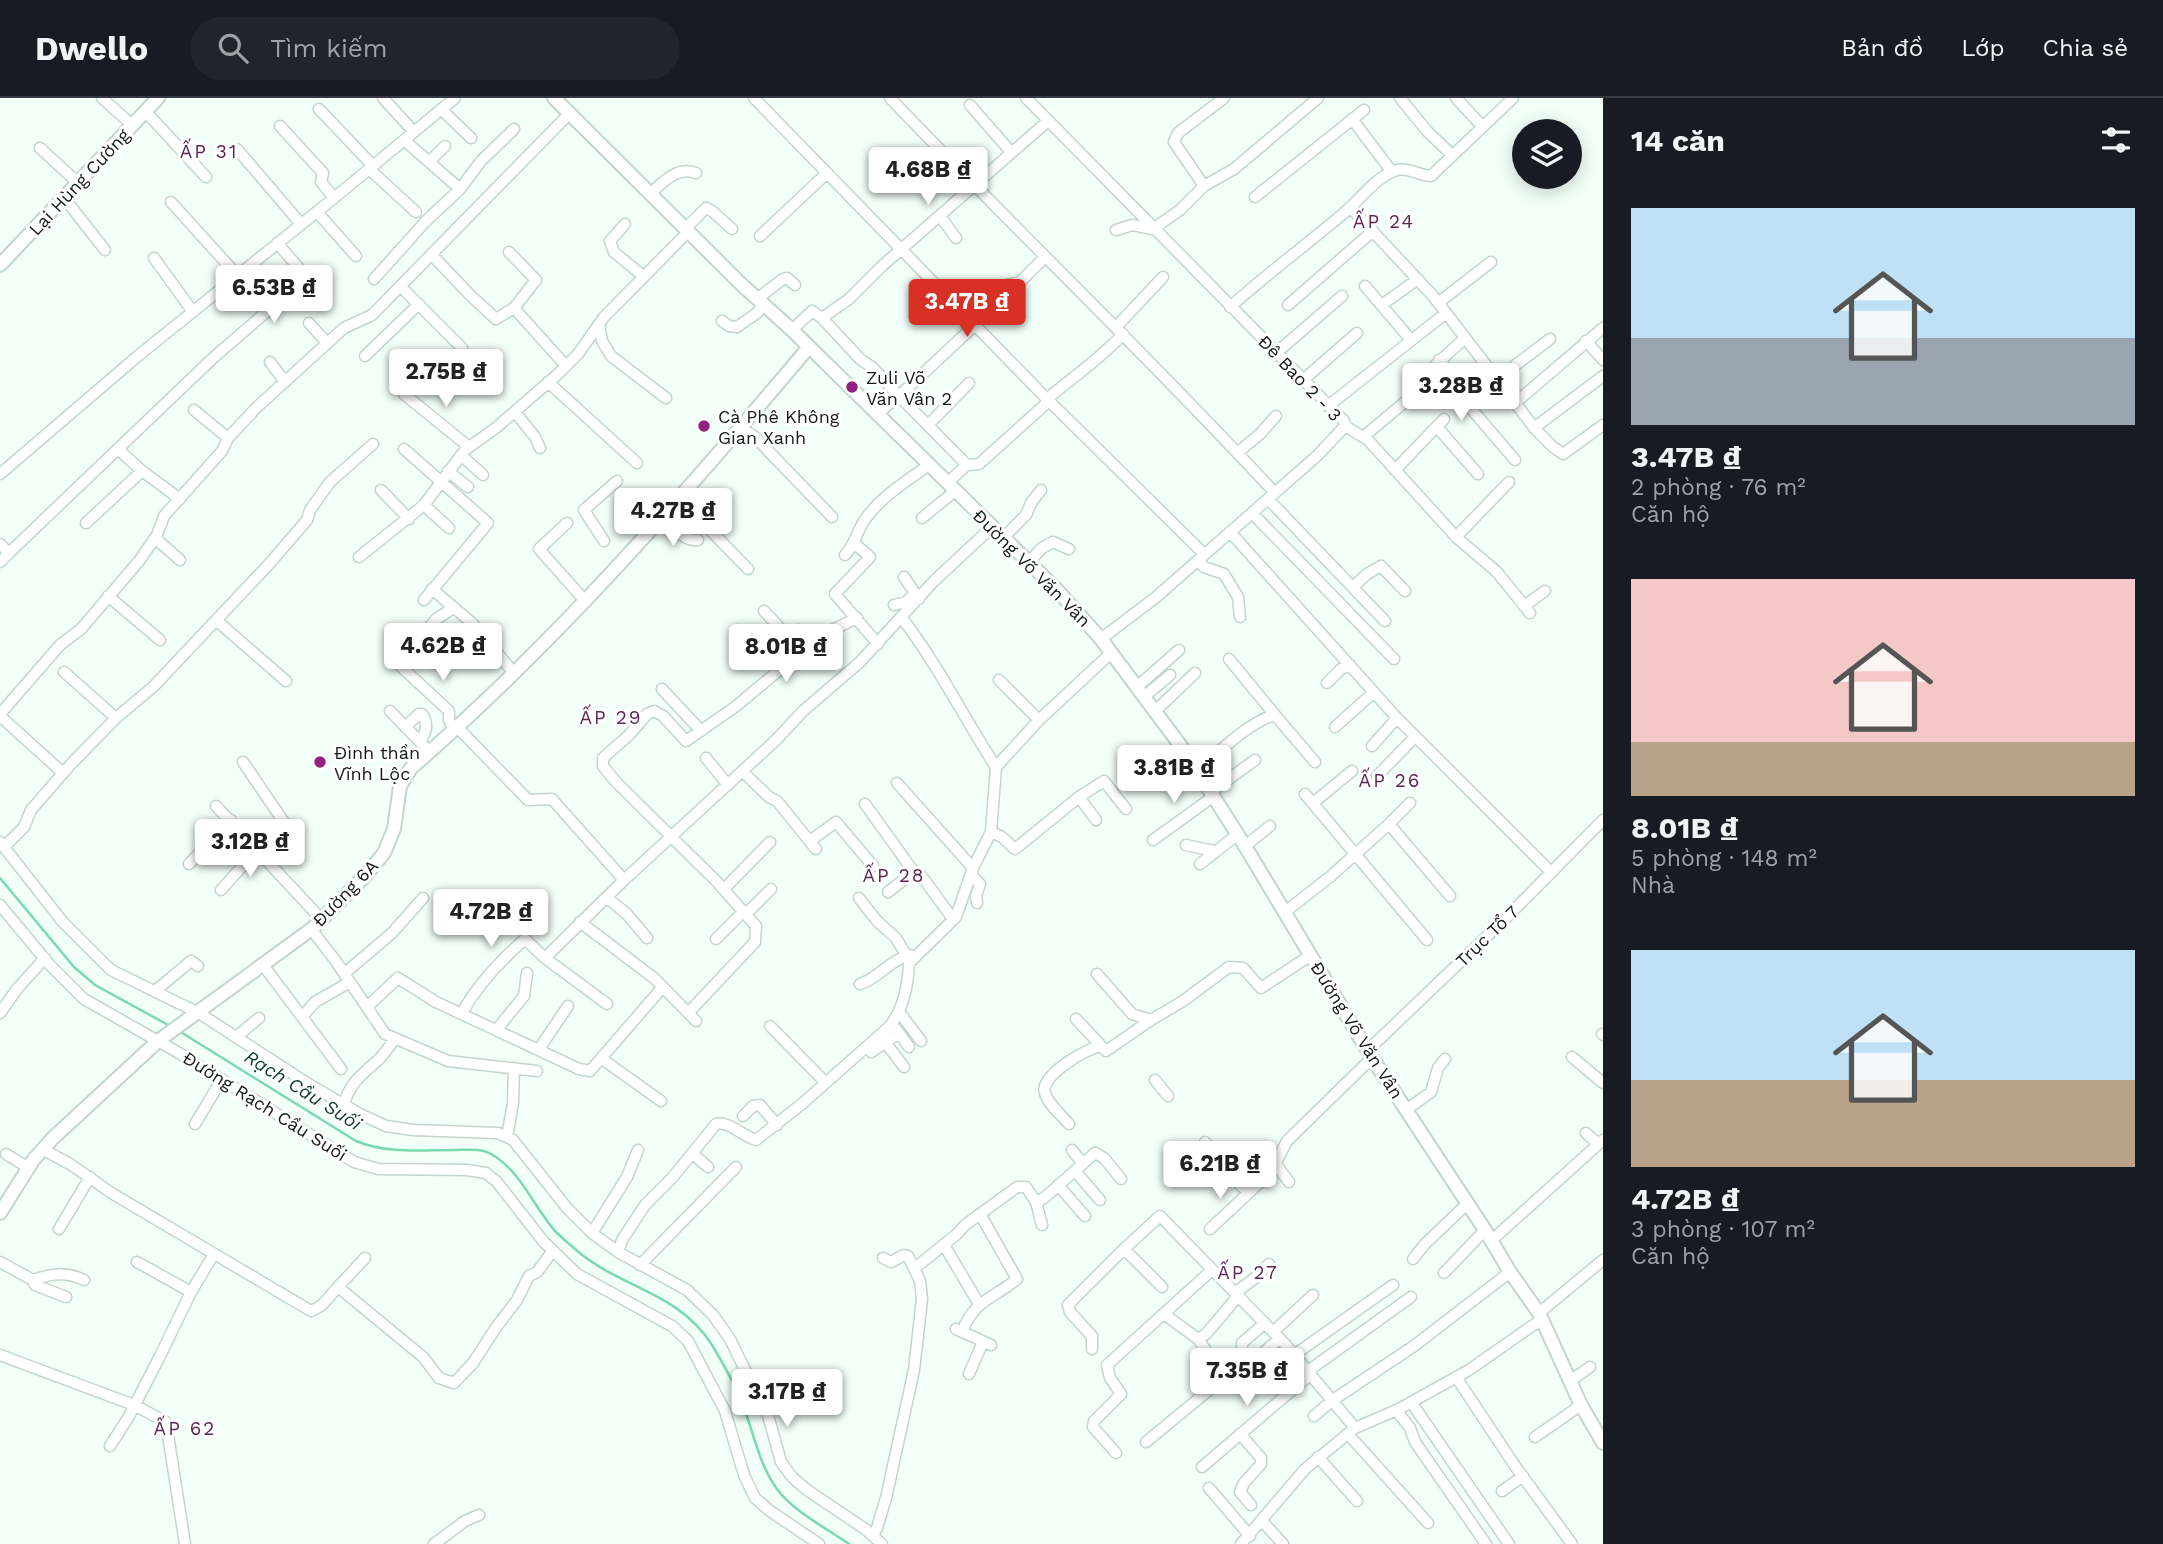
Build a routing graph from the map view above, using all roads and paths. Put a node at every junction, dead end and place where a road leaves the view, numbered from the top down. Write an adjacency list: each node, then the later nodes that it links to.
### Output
1 (102, 98): 22 (street)
2 (158, 98): 18 (street, Lại Hùng Cường)
3 (383, 98): 26 (street)
4 (455, 98): 15 (street)
5 (554, 98): 19 (street, Đường Võ Văn Vân)
6 (754, 98): 38 (street)
7 (890, 98): 41 (street)
8 (1026, 98): 21 (street, Đê Bao 2 - 3)
9 (1224, 98): 42 (street)
10 (1318, 98): 42 (street)
11 (1400, 98): 33 (street)
12 (1456, 98): 24 (street)
13 (1513, 98): 24 (street)
14 (970, 105): 32 (street)
15 (441, 109): 26 (street); 27 (street)
16 (319, 110): 35 (street)
17 (1364, 110): 20 (street)
18 (145, 111): 22 (street, Lại Hùng Cường); 39 (street)
19 (569, 114): 44 (street, Đường Võ Văn Vân); 66 (street)
20 (1352, 119): 36 (street); 45 (street)
21 (1048, 121): 32 (street); 56 (street, Đê Bao 2 - 3)
22 (132, 125): 40 (street, Lại Hùng Cường)
23 (280, 126): 47 (street)
24 (1482, 126): 33 (street)
25 (514, 130): 43 (street)
26 (414, 132): 28 (street)
27 (471, 138)
28 (404, 140): 34 (street); 35 (street)
29 (445, 146): 34 (street)
30 (40, 148): 40 (street)
31 (237, 149): 53 (street)
32 (1011, 152): 41 (street)
33 (1452, 155): 36 (street)
34 (429, 162): 43 (street)
35 (371, 168): 47 (street); 51 (street)
36 (1392, 172): 49 (street)
37 (696, 173): 44 (street)
38 (827, 173): 60 (street); 64 (street)
39 (206, 177)
40 (78, 183): 46 (street, Lại Hùng Cường)
41 (974, 186): 52 (street); 68 (street)
42 (1203, 186): 56 (street)
43 (460, 189): 75 (street)
44 (650, 194): 58 (street, Đường Võ Văn Vân)
45 (1255, 197)
46 (65, 198): 63 (street); 71 (street, Lại Hùng Cường)
47 (334, 198): 50 (street)
48 (171, 202): 72 (street)
49 (1350, 207): 59 (street); 87 (street)
50 (317, 212): 53 (street); 67 (street)
51 (416, 212)
52 (940, 216): 61 (street); 64 (street)
53 (301, 224): 62 (street)
54 (625, 224): 73 (street)
55 (732, 229): 58 (street)
56 (1153, 229): 57 (street); 87 (street, Đê Bao 2 - 3)
57 (1116, 230)
58 (687, 231): 73 (street); 82 (street, Đường Võ Văn Vân)
59 (1373, 231): 76 (street); 86 (street)
60 (760, 236)
61 (956, 238)
62 (276, 243): 72 (street); 140 (street)
63 (105, 250)
64 (902, 250): 91 (street); 93 (street)
65 (509, 252): 88 (street)
66 (431, 254): 78 (street); 88 (street)
67 (356, 256)
68 (1045, 257): 93 (street); 98 (street)
69 (154, 258): 89 (street)
70 (1491, 262): 83 (street)
71 (0, 265)
72 (236, 276): 80 (street); 89 (street)
73 (643, 276): 95 (street)
74 (1163, 277): 98 (street)
75 (374, 279)
76 (1418, 279): 83 (street); 85 (street)
77 (796, 285): 82 (street)
78 (400, 286): 84 (street); 104 (street)
79 (1365, 286): 85 (street)
80 (256, 296)
81 (1342, 296): 107 (street)
82 (760, 302): 92 (street); 97 (street, Đường Võ Văn Vân)
83 (1438, 303): 90 (street)
84 (419, 304): 106 (street); 108 (street)
85 (1382, 304): 102 (street)
86 (1288, 305)
87 (1230, 307): 107 (street, Đê Bao 2 - 3)
88 (514, 308): 112 (street)
89 (193, 312): 150 (street)
90 (1446, 313): 100 (street); 102 (street)
91 (822, 318): 97 (street); 120 (street)
92 (722, 321)
93 (971, 321): 120 (street); 122 (street)
94 (309, 323): 104 (street)
95 (599, 324): 112 (street); 121 (street)
96 (1603, 328): 103 (street)
97 (792, 330): 105 (street, Đường Võ Văn Vân)
98 (1120, 331): 122 (street); 141 (street)
99 (1357, 333): 115 (street)
100 (1464, 339): 109 (street); 114 (street)
101 (1550, 339): 114 (street)
102 (1411, 340): 124 (street)
103 (1586, 341): 110 (street); 123 (street)
104 (327, 343): 116 (street)
105 (809, 347): 127 (street, Đường Võ Văn Vân); 132 (street, Đường 6A)
106 (462, 348)
107 (1276, 354): 115 (street, Đê Bao 2 - 3)
108 (365, 356)
109 (1439, 360): 134 (street); 143 (street)
110 (1603, 360)
111 (270, 362): 116 (street)
112 (566, 366): 117 (street)
113 (1603, 376): 133 (street)
114 (1497, 379): 123 (street)
115 (1303, 380): 124 (street, Đê Bao 2 - 3)
116 (285, 382): 135 (street)
117 (548, 382): 126 (street); 144 (street)
118 (969, 383): 129 (street)
119 (404, 394): 137 (street)
120 (899, 396): 127 (street); 129 (street)
121 (666, 398)
122 (1048, 400): 146 (street); 185 (street)
123 (1516, 403): 133 (street)
124 (1328, 406): 131 (street, Đê Bao 2 - 3)
125 (194, 410): 135 (street)
126 (515, 412): 137 (street); 138 (street)
127 (877, 414): 145 (street, Đường Võ Văn Vân)
128 (1276, 416): 141 (street)
129 (929, 424): 146 (street)
130 (1603, 425): 133 (street)
131 (1345, 426): 134 (street); 160 (street, Đê Bao 2 - 3)
132 (741, 428): 162 (street, Đường 6A); 166 (street)
133 (1534, 428)
134 (1363, 437): 147 (street)
135 (228, 438): 161 (street)
136 (373, 444): 205 (street)
137 (470, 447): 142 (street)
138 (540, 448)
139 (404, 449): 154 (street)
140 (119, 450): 148 (street); 182 (street)
141 (1237, 453): 160 (street)
142 (461, 455): 149 (street); 152 (street)
143 (1515, 460)
144 (637, 463)
145 (929, 465): 157 (street, Đường Võ Văn Vân); 179 (street)
146 (967, 465): 157 (street)
147 (1395, 470): 151 (street); 176 (street)
148 (142, 471): 161 (street); 169 (street)
149 (449, 471): 154 (street); 156 (street)
150 (0, 474)
151 (1478, 474)
152 (483, 475)
153 (617, 481): 177 (street)
154 (441, 482): 163 (street); 192 (street)
155 (1509, 482): 176 (street)
156 (468, 487)
157 (951, 487): 167 (street); 171 (street, Đường Võ Văn Vân)
158 (381, 490): 168 (street)
159 (1041, 490): 175 (street)
160 (1271, 496): 164 (street, Đê Bao 2 - 3); 191 (street)
161 (180, 499): 174 (street)
162 (680, 499): 165 (street, Đường 6A); 189 (street)
163 (424, 505): 168 (street); 172 (street)
164 (1252, 513): 173 (street, Đê Bao 2 - 3); 218 (street)
165 (663, 517): 178 (street); 198 (street, Đường 6A)
166 (832, 517)
167 (922, 518)
168 (409, 519): 184 (street)
169 (86, 523)
170 (567, 523): 198 (street)
171 (993, 526): 175 (street, Đường Võ Văn Vân); 196 (street)
172 (449, 528)
173 (1230, 532): 185 (street, Đê Bao 2 - 3); 221 (street)
174 (155, 537): 186 (street); 195 (street)
175 (1004, 537): 188 (street, Đường Võ Văn Vân)
176 (1456, 537): 194 (street)
177 (604, 541)
178 (698, 541)
179 (854, 543): 183 (street); 203 (street)
180 (0, 544): 182 (street)
181 (1069, 549): 188 (street)
182 (9, 552): 187 (street)
183 (845, 555)
184 (359, 557)
185 (1201, 557): 202 (street); 211 (street, Đê Bao 2 - 3)
186 (180, 559)
187 (0, 562)
188 (1029, 562): 211 (street, Đường Võ Văn Vân)
189 (748, 569)
190 (904, 577): 196 (street)
191 (1353, 587): 193 (street); 206 (street)
192 (432, 589): 197 (street); 200 (street)
193 (1405, 591)
194 (1545, 591)
195 (108, 596): 212 (street); 235 (street)
196 (917, 596): 199 (street); 204 (street)
197 (425, 600)
198 (586, 602): 224 (street, Đường 6A)
199 (894, 605)
200 (453, 608): 207 (street); 210 (street)
201 (764, 611): 214 (street)
202 (1240, 617)
203 (857, 618): 213 (street); 214 (street)
204 (902, 618): 213 (street); 251 (street)
205 (216, 621): 228 (street); 237 (street)
206 (1385, 621)
207 (473, 624): 220 (street); 224 (street)
208 (737, 630): 222 (street)
209 (799, 630): 214 (street)
210 (424, 635)
211 (1101, 639): 216 (street, Đường Võ Văn Vân)
212 (160, 640)
213 (878, 644): 254 (street)
214 (805, 647): 222 (street)
215 (1179, 650): 231 (street)
216 (1111, 653): 231 (street, Đường Võ Văn Vân); 239 (street)
217 (1228, 659): 236 (street)
218 (1394, 659)
219 (396, 662): 242 (street)
220 (437, 664)
221 (1350, 665): 229 (street); 232 (street)
222 (778, 670): 243 (street)
223 (64, 672): 237 (street)
224 (514, 673): 242 (street, Đường 6A)
225 (1195, 673): 233 (street)
226 (1170, 675): 231 (street)
227 (999, 680): 239 (street)
228 (286, 681)
229 (1327, 683)
230 (662, 689): 243 (street)
231 (1141, 691): 233 (street, Đường Võ Văn Vân)
232 (1374, 692): 238 (street); 241 (street)
233 (1155, 710): 252 (street, Đường Võ Văn Vân)
234 (390, 711): 240 (street)
235 (0, 715): 255 (street)
236 (1275, 715): 250 (street); 252 (street)
237 (116, 718): 255 (street)
238 (1397, 719): 244 (street); 245 (street)
239 (1039, 720): 251 (street)
240 (405, 727): 246 (street); 246 (street)
241 (1335, 727)
242 (455, 729): 246 (street, Đường 6A); 289 (street)
243 (701, 731): 273 (street)
244 (1415, 737): 256 (street); 288 (street)
245 (1372, 746)
246 (425, 747): 303 (street, Đường 6A)
247 (706, 758): 258 (street)
248 (1255, 760): 259 (street)
249 (243, 762): 282 (street)
250 (1315, 762)
251 (996, 767): 272 (street)
252 (1196, 770): 259 (street, Đường Võ Văn Vân)
253 (1352, 771): 262 (street)
254 (742, 772): 258 (street); 285 (street)
255 (63, 773): 277 (street)
256 (1377, 776)
257 (897, 783): 286 (street)
258 (728, 785): 273 (street)
259 (1212, 794): 274 (street); 275 (street, Đường Võ Văn Vân)
260 (1305, 794): 262 (street)
261 (1079, 797): 266 (street); 268 (street); 272 (street)
262 (1313, 803): 281 (street)
263 (1410, 803): 270 (street)
264 (865, 804): 287 (street)
265 (216, 806): 267 (street)
266 (1126, 809)
267 (231, 820): 279 (street); 283 (street)
268 (1096, 820)
269 (1603, 820): 288 (street, Trục Tổ 7)
270 (1389, 824): 281 (street); 294 (street)
271 (1270, 826): 275 (street)
272 (991, 832): 286 (street)
273 (672, 836): 289 (street); 292 (street)
274 (1153, 840)
275 (1241, 840): 280 (street); 301 (street, Đường Võ Văn Vân)
276 (770, 842): 292 (street)
277 (2, 844): 320 (street)
278 (1186, 845): 280 (street)
279 (257, 850): 282 (street); 291 (street)
280 (1214, 851): 284 (street)
281 (1355, 854): 301 (street); 308 (street)
282 (268, 862): 303 (street)
283 (189, 864)
284 (1200, 864)
285 (873, 866)
286 (972, 871): 298 (street); 302 (street)
287 (914, 872): 293 (street); 302 (street)
288 (1551, 872): 347 (street, Trục Tổ 7)
289 (624, 880): 296 (street)
290 (771, 889): 300 (street)
291 (221, 890)
292 (724, 890): 300 (street)
293 (888, 892)
294 (1450, 896)
295 (423, 898): 317 (street)
296 (607, 898): 304 (street); 306 (street)
297 (859, 898): 309 (street)
298 (977, 903)
299 (0, 905): 311 (street, Đường Rạch Cầu Suối)
300 (746, 912): 307 (street); 324 (street)
301 (1285, 912): 310 (street, Đường Võ Văn Vân)
302 (953, 919): 309 (street)
303 (322, 920): 305 (street, Đường 6A)
304 (580, 922): 312 (street); 319 (street)
305 (311, 929): 313 (street, Đường 6A); 317 (street)
306 (647, 938)
307 (716, 939)
308 (1427, 940)
309 (911, 955): 318 (street); 327 (street)
310 (1311, 955): 332 (street); 347 (street, Đường Võ Văn Vân)
311 (45, 958): 325 (street); 340 (street, Đường Rạch Cầu Suối)
312 (545, 958): 321 (street); 326 (street)
313 (263, 965): 328 (street, Đường 6A); 329 (street)
314 (198, 966): 320 (street)
315 (527, 974): 336 (street)
316 (1097, 974): 332 (street)
317 (347, 978): 323 (street); 329 (street)
318 (860, 984)
319 (662, 988): 324 (street); 349 (street)
320 (155, 991): 328 (street)
321 (607, 1004)
322 (568, 1006): 345 (street)
323 (368, 1007): 326 (street); 339 (street)
324 (689, 1012): 333 (street)
325 (0, 1013)
326 (462, 1013): 336 (street)
327 (900, 1013): 334 (street); 341 (street)
328 (197, 1014): 338 (street); 340 (street, Đường 6A)
329 (302, 1017): 353 (street)
330 (259, 1018): 338 (street)
331 (1076, 1019): 343 (street)
332 (1151, 1020): 343 (street)
333 (696, 1021)
334 (892, 1023): 337 (street); 357 (street)
335 (770, 1026): 357 (street)
336 (497, 1029): 345 (street)
337 (899, 1033): 342 (street); 344 (street)
338 (236, 1037): 361 (street)
339 (395, 1039): 352 (street); 361 (street)
340 (160, 1040): 355 (street, Đường Rạch Cầu Suối); 371 (street, Đường 6A)
341 (920, 1041)
342 (885, 1042): 346 (street); 351 (street)
343 (1101, 1045): 366 (street)
344 (909, 1047)
345 (539, 1049): 349 (street)
346 (871, 1052)
347 (1370, 1054): 362 (street, Đường Võ Văn Vân); 377 (street, Trục Tổ 7)
348 (1572, 1057): 358 (street)
349 (602, 1059): 360 (street)
350 (1445, 1059): 362 (street)
351 (904, 1067)
352 (514, 1068): 354 (street); 368 (street)
353 (341, 1069)
354 (537, 1071)
355 (222, 1079): 364 (street); 401 (street, Đường Rạch Cầu Suối)
356 (1155, 1080): 359 (street)
357 (825, 1082): 365 (street)
358 (1603, 1083)
359 (1168, 1096)
360 (661, 1101)
361 (344, 1105): 368 (street)
362 (1406, 1110): 390 (street, Đường Võ Văn Vân)
363 (743, 1116): 365 (street)
364 (195, 1124)
365 (777, 1125): 375 (street)
366 (1069, 1125)
367 (1586, 1133): 370 (street)
368 (507, 1137): 397 (street)
369 (1205, 1142): 376 (street)
370 (1601, 1142): 398 (street)
371 (42, 1149): 381 (street, Đường 6A); 383 (street)
372 (638, 1150): 397 (street)
373 (1072, 1150): 380 (street)
374 (6, 1154): 381 (street)
375 (693, 1154): 378 (street); 402 (street)
376 (1215, 1155): 382 (street); 387 (street)
377 (1275, 1163): 385 (street); 387 (street, Trục Tổ 7)
378 (708, 1167)
379 (736, 1167): 411 (street)
380 (1079, 1167): 384 (street); 386 (street); 388 (street)
381 (29, 1168): 391 (street, Đường 6A)
382 (1195, 1172)
383 (90, 1177): 395 (street); 403 (street)
384 (1121, 1179)
385 (1289, 1182)
386 (1058, 1185): 389 (street); 393 (street)
387 (1250, 1192): 396 (street, Trục Tổ 7)
388 (1100, 1200)
389 (1036, 1202): 392 (street); 394 (street)
390 (1468, 1203): 398 (street, Đường Võ Văn Vân); 406 (street)
391 (0, 1213)
392 (980, 1214): 399 (street); 426 (street)
393 (1085, 1216)
394 (1042, 1225)
395 (59, 1229)
396 (1210, 1229)
397 (592, 1233): 402 (street)
398 (1488, 1235): 414 (street, Đường Võ Văn Vân); 415 (street)
399 (944, 1245): 412 (street); 426 (street)
400 (1124, 1249): 413 (street); 420 (street); 432 (street)
401 (552, 1252): 419 (street); 469 (street, Đường Rạch Cầu Suối)
402 (618, 1252): 411 (street)
403 (214, 1254): 419 (street); 421 (street)
404 (365, 1258): 419 (street)
405 (883, 1258): 412 (street)
406 (1413, 1259)
407 (1603, 1261): 428 (street)
408 (0, 1262): 416 (street)
409 (136, 1262): 421 (street)
410 (1269, 1264): 422 (street)
411 (640, 1265): 465 (street)
412 (915, 1268): 465 (street)
413 (1212, 1270): 422 (street); 427 (street)
414 (1510, 1272): 428 (street, Đường Võ Văn Vân); 442 (street)
415 (1444, 1273)
416 (33, 1280): 417 (street); 424 (street)
417 (84, 1280)
418 (1392, 1285): 435 (street)
419 (338, 1287)
420 (1162, 1287)
421 (191, 1292): 444 (street)
422 (1237, 1293): 429 (street); 431 (street)
423 (1313, 1294): 430 (street)
424 (66, 1297)
425 (1411, 1297): 438 (street)
426 (979, 1304): 439 (street)
427 (1164, 1314): 431 (street); 454 (street)
428 (1540, 1316): 440 (street); 441 (street, Đường Võ Văn Vân)
429 (1265, 1323): 430 (street); 451 (street)
430 (1276, 1335): 433 (street); 435 (street)
431 (1198, 1339): 436 (street)
432 (1092, 1349)
433 (1263, 1353)
434 (0, 1355): 444 (street)
435 (1294, 1355): 438 (street)
436 (1211, 1358)
437 (1590, 1367): 441 (street)
438 (1310, 1373): 442 (street); 449 (street)
439 (969, 1374)
440 (1456, 1377): 443 (street); 457 (street)
441 (1570, 1381): 445 (street, Đường Võ Văn Vân)
442 (1333, 1400): 447 (street); 448 (street)
443 (1411, 1402): 446 (street); 474 (street)
444 (134, 1405): 453 (street); 467 (street)
445 (1581, 1405): 450 (street); 452 (street, Đường Võ Văn Vân)
446 (1396, 1410): 448 (street); 473 (street)
447 (1314, 1416)
448 (1351, 1431): 455 (street); 464 (street)
449 (1240, 1434): 456 (street); 461 (street)
450 (1535, 1437)
451 (1146, 1443)
452 (1603, 1443)
453 (110, 1447)
454 (1116, 1453)
455 (1318, 1457): 460 (street); 463 (street)
456 (1202, 1467)
457 (1522, 1476): 459 (street); 475 (street)
458 (1209, 1489): 466 (street)
459 (1502, 1490)
460 (1357, 1500)
461 (1251, 1505)
462 (479, 1515): 468 (street)
463 (1262, 1521): 466 (street); 472 (street)
464 (1428, 1523)
465 (873, 1535): 470 (street)
466 (1250, 1536): 471 (street)
467 (185, 1544)
468 (434, 1544)
469 (819, 1544)
470 (881, 1544)
471 (1241, 1544)
472 (1283, 1544)
473 (1486, 1544)
474 (1510, 1544)
475 (1572, 1544)

